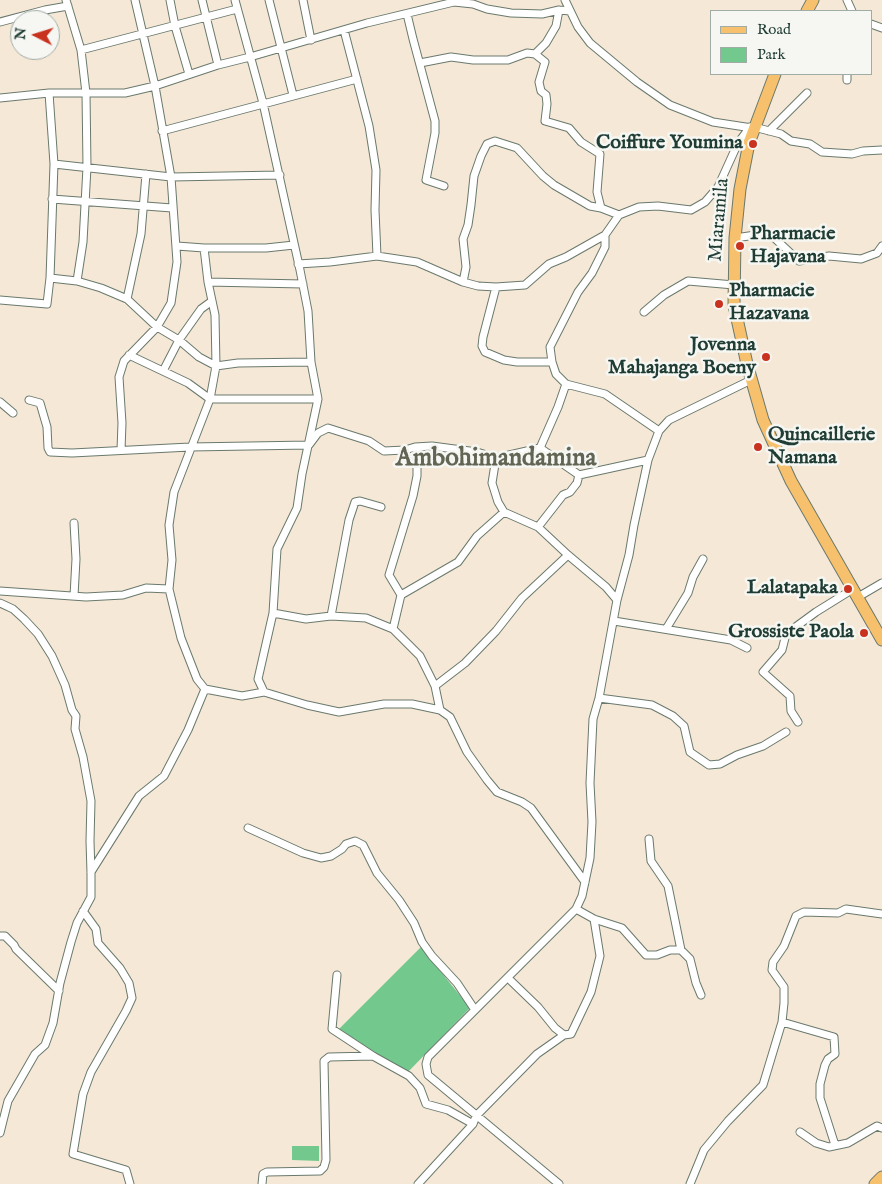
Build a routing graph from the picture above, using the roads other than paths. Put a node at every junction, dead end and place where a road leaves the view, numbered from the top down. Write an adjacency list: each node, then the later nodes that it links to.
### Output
1 (135, 0): 18 (street)
2 (170, 0): 16 (street)
3 (202, 0): 14 (street)
4 (235, 0): 10 (street)
5 (269, 0): 20 (street)
6 (303, 0): 19 (street)
7 (564, 0): 12 (street)
8 (451, 1): 11 (street); 13 (street)
9 (67, 3): 15 (street); 21 (street)
10 (237, 9): 14 (street); 23 (street)
11 (559, 10): 12 (street); 22 (street)
12 (570, 11): 36 (street)
13 (408, 14): 17 (street); 24 (street)
14 (206, 17): 16 (street); 25 (street)
15 (0, 22)
16 (175, 26): 18 (street); 26 (street)
17 (344, 30): 19 (street); 28 (street)
18 (143, 34): 21 (street); 29 (street)
19 (311, 40): 20 (street)
20 (281, 48): 23 (street); 33 (street)
21 (81, 50): 31 (street)
22 (535, 54): 24 (street); 50 (street)
23 (250, 57): 25 (street); 35 (street)
24 (420, 63): 45 (street)
25 (218, 65): 26 (street)
26 (189, 74): 29 (street)
27 (775, 75): 36 (main road, Miaramila)
28 (357, 79): 33 (street); 58 (street)
29 (155, 86): 31 (street); 37 (street)
30 (49, 93): 31 (street); 34 (street); 40 (street)
31 (86, 93): 41 (street)
32 (807, 93): 38 (street)
33 (293, 95): 35 (street)
34 (0, 98)
35 (263, 103): 37 (street); 43 (street)
36 (753, 127): 38 (street); 51 (street); 53 (main road, Miaramila)
37 (162, 131): 44 (street)
38 (769, 131): 39 (street)
39 (882, 150)
40 (54, 164): 41 (street); 46 (street)
41 (87, 167): 42 (street); 47 (street)
42 (146, 174): 44 (street); 48 (street)
43 (280, 175): 44 (street); 54 (street)
44 (170, 177): 49 (street)
45 (444, 186)
46 (52, 199): 47 (street); 60 (street)
47 (84, 202): 48 (street); 61 (street)
48 (142, 207): 49 (street); 67 (street)
49 (172, 208): 55 (street)
50 (601, 208): 51 (street); 63 (street)
51 (619, 215): 52 (street)
52 (605, 235): 66 (street); 75 (street)
53 (735, 238): 56 (street); 65 (main road, Miaramila)
54 (294, 245): 57 (street); 59 (street)
55 (177, 246): 57 (street); 71 (street)
56 (882, 246)
57 (204, 248): 62 (street)
58 (377, 256): 59 (street); 63 (street)
59 (298, 264): 64 (street)
60 (50, 278): 61 (street); 68 (street)
61 (77, 281): 67 (street)
62 (208, 282): 64 (street); 69 (street)
63 (463, 282): 66 (street)
64 (303, 284): 74 (street)
65 (734, 285): 70 (street); 78 (main road, Miaramila)
66 (496, 287): 75 (street)
67 (127, 299): 71 (street)
68 (0, 300)
69 (212, 301): 72 (street); 76 (street)
70 (644, 312)
71 (157, 327): 72 (street); 73 (street)
72 (179, 340): 76 (street); 77 (street)
73 (129, 355): 77 (street); 90 (street)
74 (311, 362): 76 (street); 81 (street)
75 (552, 362): 79 (street)
76 (216, 366): 80 (street)
77 (163, 371): 80 (street)
78 (751, 380): 85 (street); 103 (main road, Miaramila)
79 (566, 384): 85 (street); 89 (street)
80 (210, 399): 81 (street); 87 (street)
81 (318, 399): 86 (street)
82 (29, 400): 90 (street)
83 (0, 402): 84 (street)
84 (14, 413)
85 (659, 431): 92 (street)
86 (309, 445): 87 (street); 88 (street); 108 (street)
87 (190, 447): 90 (street); 101 (street)
88 (417, 447): 91 (street); 104 (street)
89 (540, 448): 91 (street); 93 (street)
90 (121, 450)
91 (496, 458): 95 (street)
92 (648, 460): 93 (street); 106 (street)
93 (579, 475): 97 (street)
94 (381, 506): 109 (street)
95 (504, 512): 97 (street); 104 (street)
96 (74, 523): 105 (street)
97 (538, 527): 98 (street)
98 (568, 555): 106 (street); 115 (street)
99 (703, 559): 112 (street)
100 (882, 583): 103 (street)
101 (169, 589): 105 (street); 116 (street)
102 (0, 591): 105 (street)
103 (855, 593): 113 (main road, Miaramila); 120 (street)
104 (401, 595): 111 (street)
105 (74, 596)
106 (617, 600): 110 (street)
107 (0, 602): 124 (street)
108 (273, 613): 109 (street); 117 (street)
109 (331, 616): 111 (street)
110 (614, 621): 112 (street); 118 (street)
111 (393, 629): 115 (street)
112 (666, 629): 114 (street)
113 (882, 640)
114 (747, 648)
115 (435, 686): 119 (street)
116 (205, 689): 117 (street); 124 (street)
117 (264, 692): 119 (street)
118 (599, 698): 121 (street); 125 (street)
119 (440, 710): 125 (street)
120 (798, 722)
121 (786, 732)
122 (248, 828): 136 (street)
123 (649, 839): 131 (street)
124 (91, 873): 127 (street)
125 (585, 882): 126 (street)
126 (576, 909): 129 (street); 133 (street)
127 (83, 911): 134 (street); 147 (street)
128 (882, 914): 137 (street)
129 (594, 919): 131 (street); 138 (street)
130 (0, 936): 134 (street)
131 (681, 950): 135 (street)
132 (337, 975): 139 (street)
133 (509, 978): 136 (street); 138 (street)
134 (59, 991): 144 (street)
135 (701, 994)
136 (475, 1010): 140 (street)
137 (782, 1022): 145 (street); 151 (street)
138 (564, 1035): 140 (street)
139 (373, 1056): 141 (street); 148 (street)
140 (476, 1116): 141 (street); 150 (street)
141 (474, 1124): 149 (street)
142 (882, 1128): 145 (street)
143 (800, 1132): 145 (street)
144 (0, 1133)
145 (835, 1146)
146 (882, 1177): 152 (main road)
147 (130, 1184)
148 (262, 1184)
149 (418, 1184)
150 (559, 1184)
151 (690, 1184)
152 (875, 1184)

